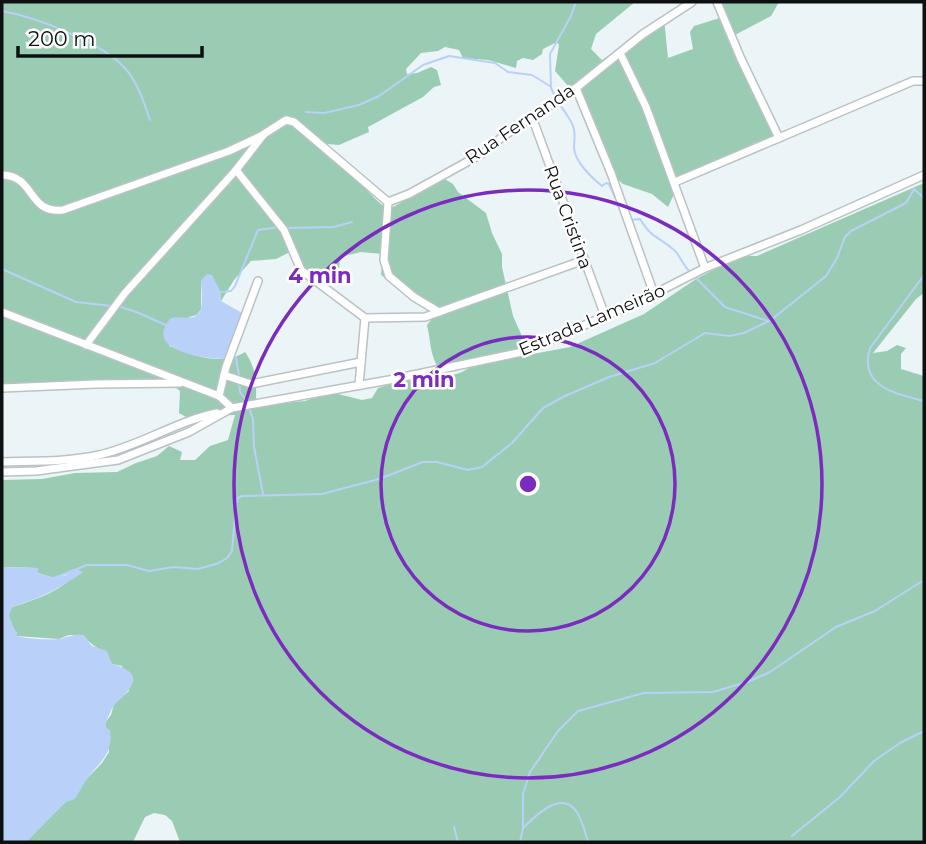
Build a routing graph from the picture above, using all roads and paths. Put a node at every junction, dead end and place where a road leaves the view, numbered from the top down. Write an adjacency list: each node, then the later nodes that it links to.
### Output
1 (692, 2): 3 (street, Rua Fernanda)
2 (717, 2): 8 (street)
3 (620, 53): 5 (street, Rua Fernanda); 12 (street)
4 (924, 80): 8 (street)
5 (576, 88): 6 (street, Rua Fernanda); 17 (street)
6 (532, 117): 13 (street, Rua Fernanda); 14 (street, Rua Cristina)
7 (264, 134): 9 (street); 10 (street); 13 (street)
8 (779, 138): 12 (street)
9 (236, 170): 21 (street); 22 (street)
10 (2, 175)
11 (924, 175): 15 (street, Estrada Lameirão)
12 (675, 182): 15 (street)
13 (388, 202): 19 (street)
14 (584, 260): 19 (street); 20 (street, Rua Cristina)
15 (705, 268): 17 (street, Estrada Lameirão)
16 (258, 281): 24 (street)
17 (654, 294): 20 (street, Estrada Lameirão)
18 (2, 312): 22 (street)
19 (439, 312): 21 (street)
20 (605, 316): 26 (street, Estrada Lameirão)
21 (365, 318): 23 (street)
22 (86, 345): 25 (street)
23 (361, 362): 24 (street); 26 (street)
24 (224, 375): 28 (street)
25 (184, 383): 27 (street); 28 (street)
26 (359, 385): 29 (street, Estrada Lameirão)
27 (2, 388)
28 (219, 396): 29 (street)
29 (229, 410): 30 (street); 31 (street, Estrada Lameirão)
30 (2, 462)
31 (2, 472)

